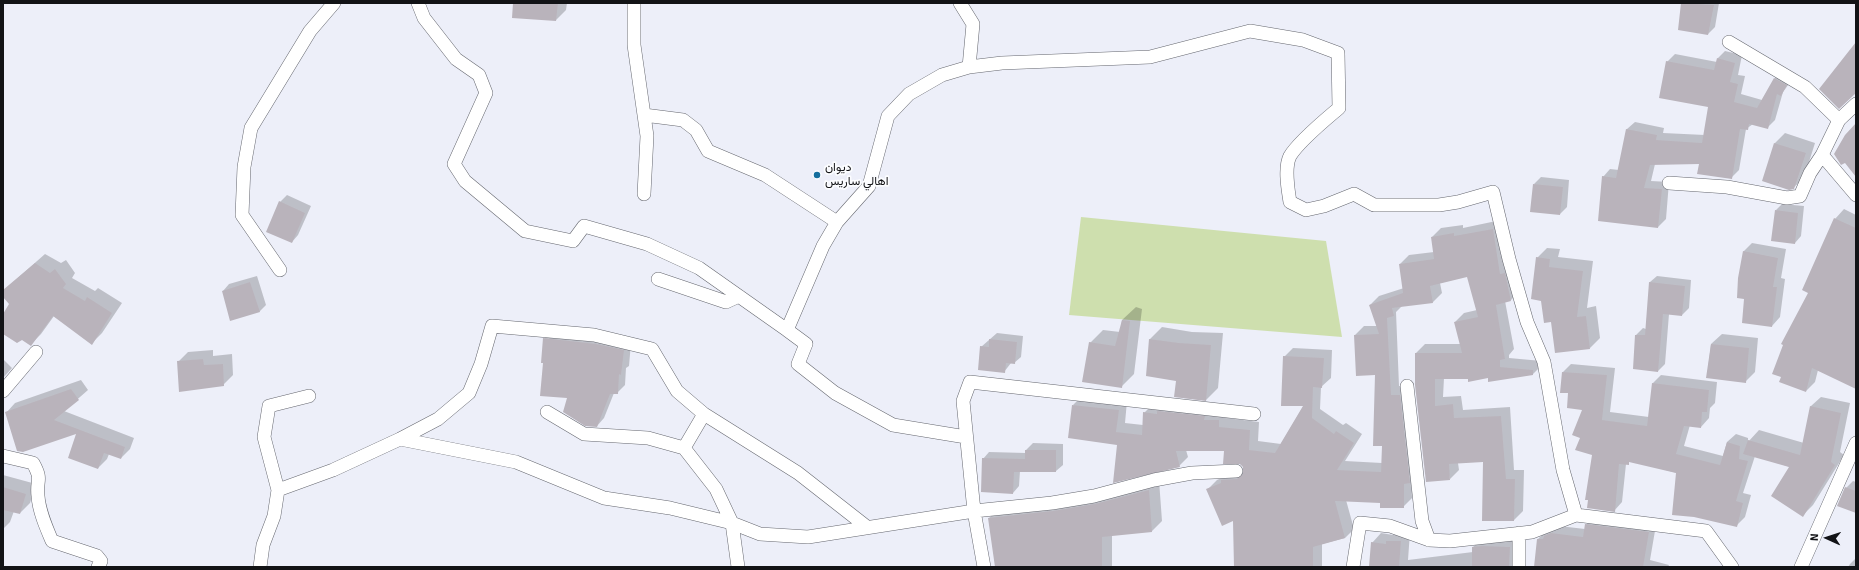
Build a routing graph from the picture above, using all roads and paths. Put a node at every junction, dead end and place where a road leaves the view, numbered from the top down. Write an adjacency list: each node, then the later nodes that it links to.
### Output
1 (334, 3): 15 (street)
2 (418, 3): 17 (street)
3 (634, 3): 8 (street)
4 (960, 3): 6 (street)
5 (1729, 42): 9 (street)
6 (969, 67): 14 (street); 34 (street)
7 (1856, 104): 9 (street)
8 (644, 115): 12 (street); 14 (street)
9 (1839, 120): 10 (street)
10 (1822, 155): 11 (street); 13 (street)
11 (1669, 183)
12 (644, 194)
13 (1856, 195)
14 (837, 222): 18 (street)
15 (280, 270)
16 (658, 279): 17 (street)
17 (740, 296): 18 (street)
18 (787, 330): 26 (street)
19 (36, 352): 21 (street)
20 (1407, 386): 38 (street)
21 (3, 391)
22 (309, 396): 32 (street)
23 (547, 412): 29 (street)
24 (704, 414): 27 (street); 29 (street); 36 (street)
25 (1254, 414): 26 (street)
26 (966, 437): 33 (street)
27 (400, 439): 32 (street); 35 (street)
28 (1856, 443): 46 (street)
29 (684, 448): 35 (street)
30 (3, 456): 39 (street)
31 (1236, 471): 33 (street)
32 (278, 490): 40 (street)
33 (974, 511): 36 (street); 42 (street)
34 (1576, 516): 37 (street); 45 (street)
35 (732, 523): 36 (street); 41 (street)
36 (866, 527)
37 (1519, 533): 38 (street); 44 (street)
38 (1429, 540): 43 (street)
39 (98, 567)
40 (260, 567)
41 (738, 567)
42 (984, 567)
43 (1353, 567)
44 (1519, 567)
45 (1732, 567)
46 (1801, 567)

